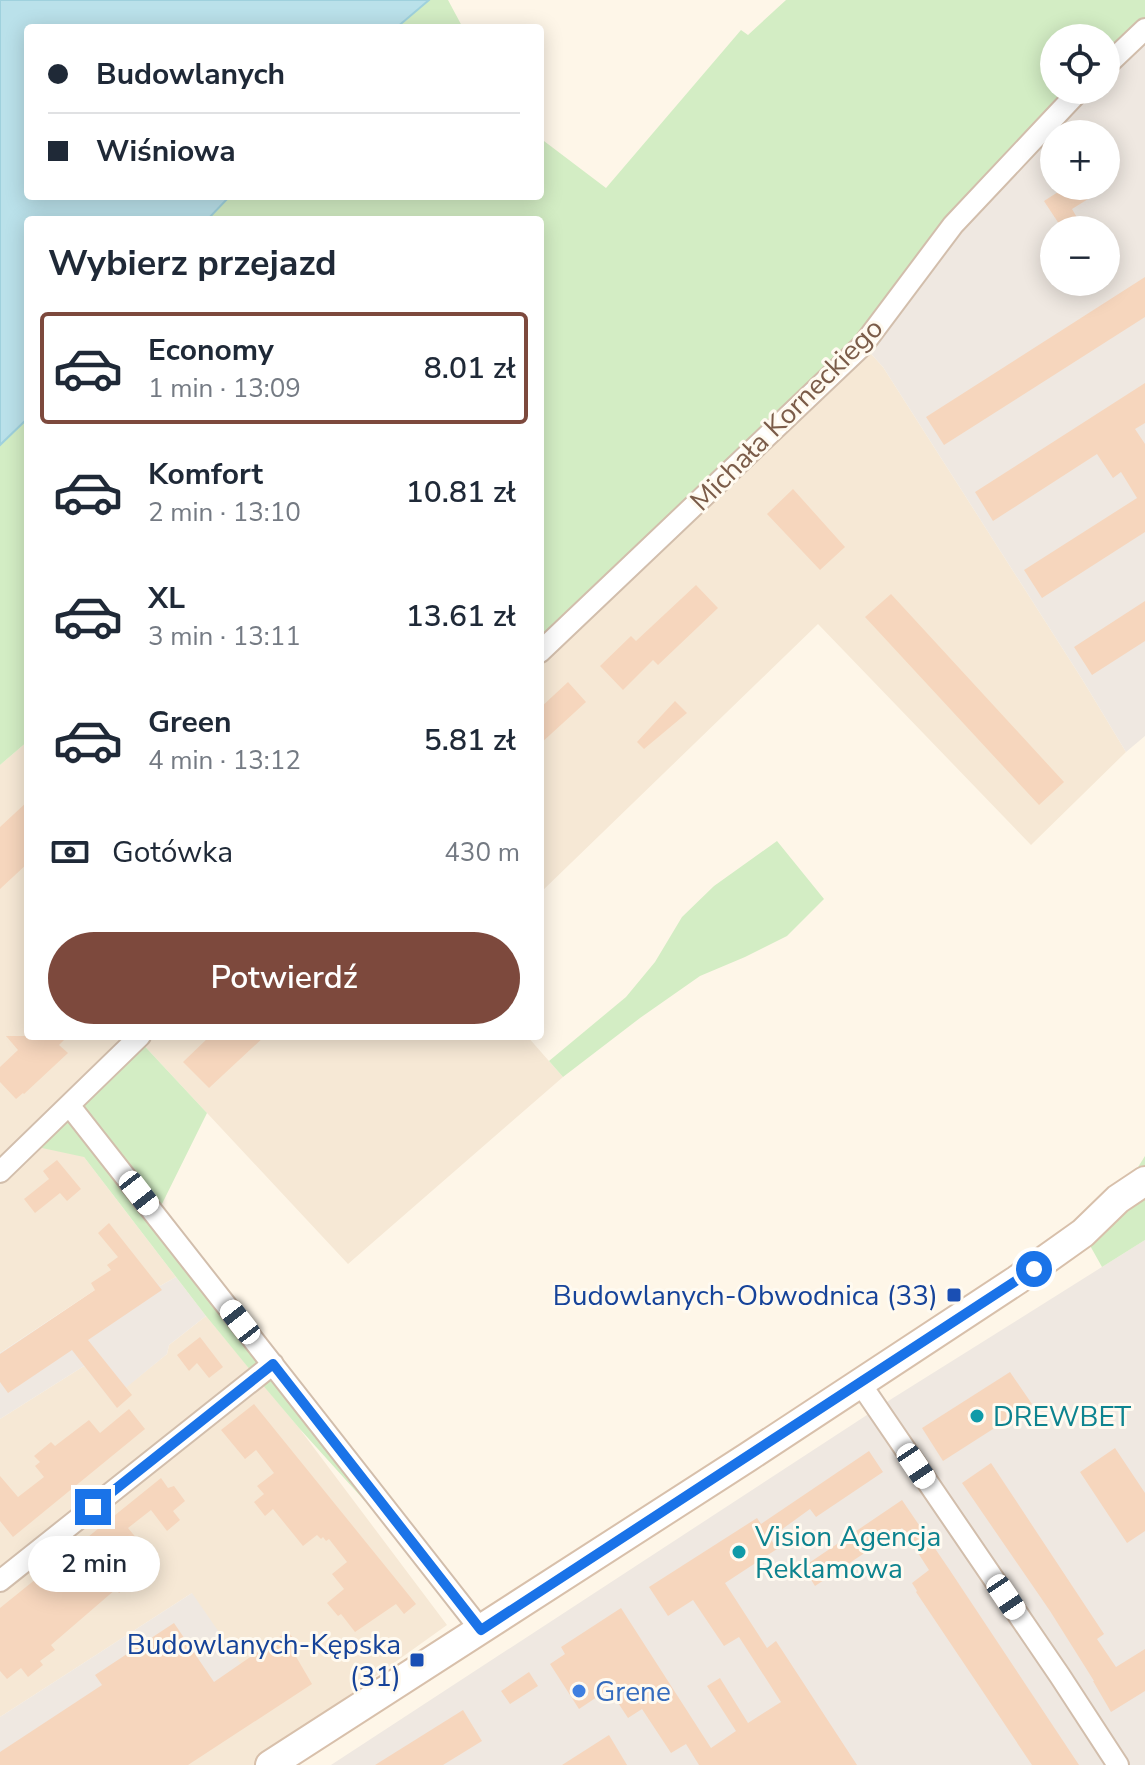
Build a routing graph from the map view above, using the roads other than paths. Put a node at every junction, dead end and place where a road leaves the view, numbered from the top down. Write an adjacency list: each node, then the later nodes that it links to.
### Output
1 (1145, 29): 2 (street)
2 (1120, 53)
3 (1067, 104): 4 (street, Michała Korneckiego)
4 (544, 648)
5 (136, 1040): 6 (street)
6 (69, 1105): 8 (street); 11 (street)
7 (1145, 1158): 10 (main road)
8 (0, 1172)
9 (1145, 1181): 10 (main road)
10 (1118, 1199): 12 (main road)
11 (273, 1364): 13 (street); 14 (street)
12 (860, 1383): 14 (main road); 16 (street)
13 (0, 1581)
14 (481, 1630): 15 (main road)
15 (270, 1765)
16 (1118, 1765)

